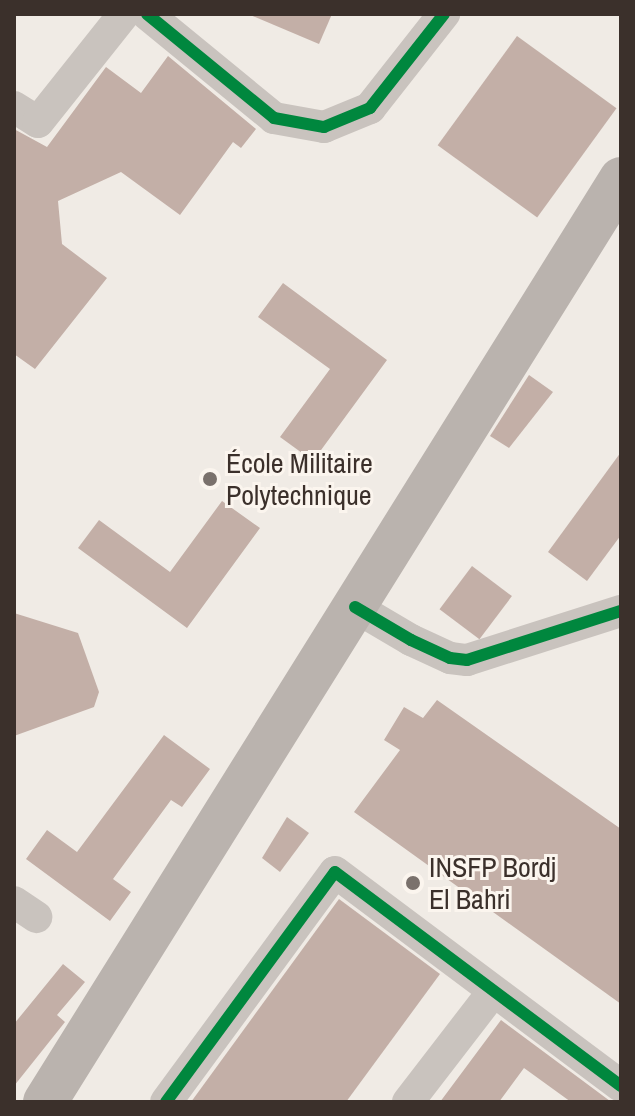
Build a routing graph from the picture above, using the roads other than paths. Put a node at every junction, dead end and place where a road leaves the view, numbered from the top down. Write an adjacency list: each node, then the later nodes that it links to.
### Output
1 (124, 14): 4 (street)
2 (147, 14): 3 (street)
3 (444, 14)
4 (27, 120)
5 (621, 179): 6 (main road)
6 (355, 607): 7 (street); 10 (main road)
7 (621, 611)
8 (492, 993): 9 (street); 11 (street); 12 (street)
9 (621, 1086)
10 (45, 1102)
11 (166, 1102)
12 (408, 1102)

